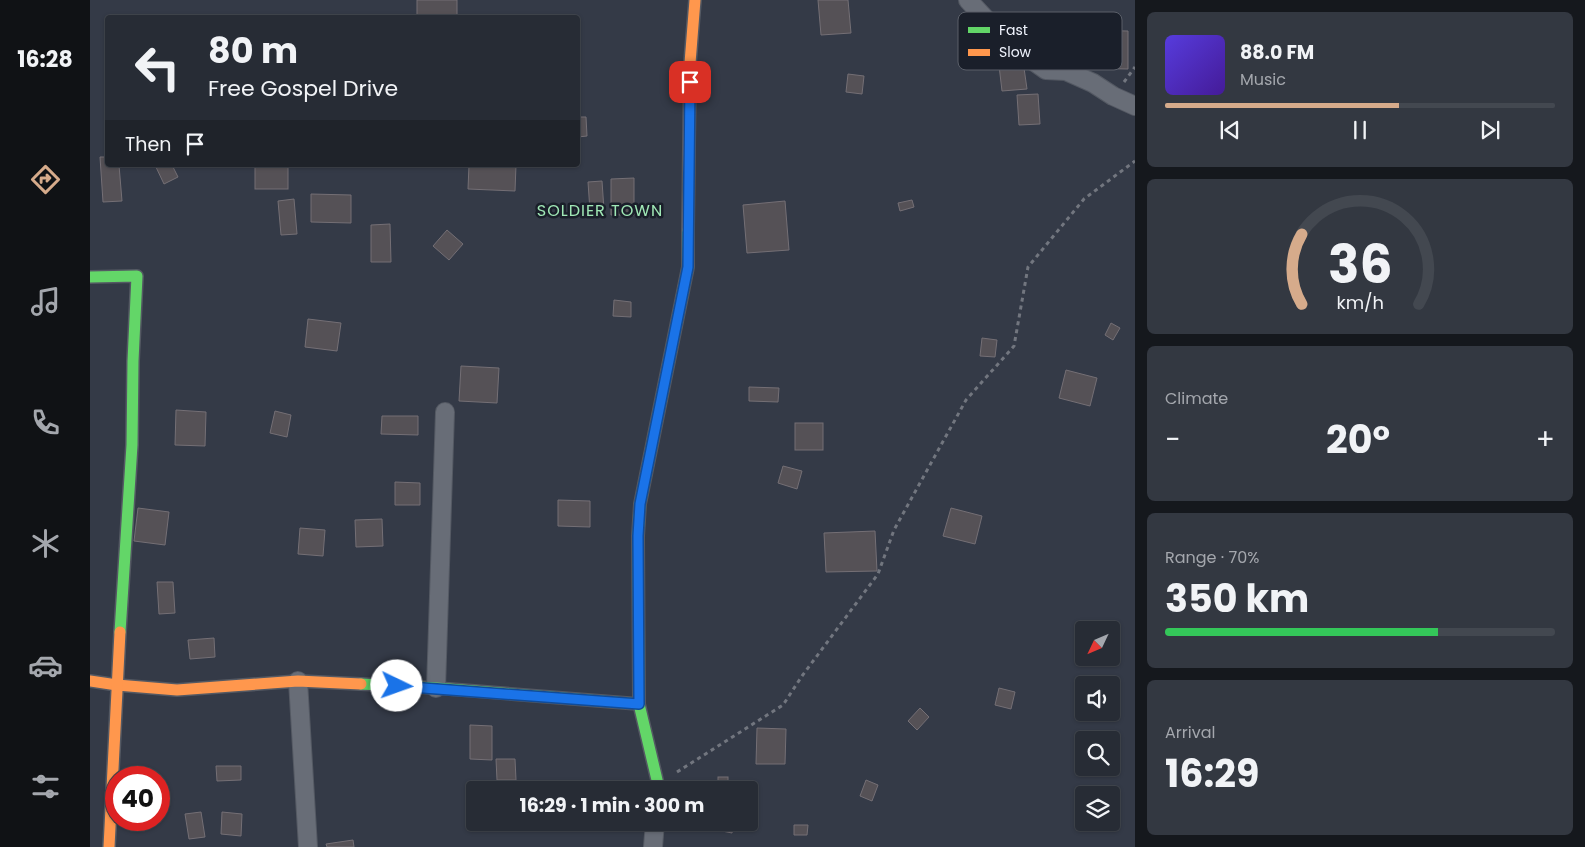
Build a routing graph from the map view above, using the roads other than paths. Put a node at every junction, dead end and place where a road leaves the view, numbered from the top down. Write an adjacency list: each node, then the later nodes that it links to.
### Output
1 (695, 0): 12 (street)
2 (968, 0): 3 (street)
3 (979, 12)
4 (1046, 70): 5 (street)
5 (1135, 106)
6 (90, 276): 10 (street)
7 (446, 412): 11 (street)
8 (90, 681): 10 (street)
9 (298, 681): 10 (street); 11 (street); 16 (street)
10 (117, 685): 15 (street)
11 (436, 688): 12 (street)
12 (639, 704): 13 (street)
13 (656, 781)
14 (654, 831): 17 (street)
15 (108, 847)
16 (308, 847)
17 (653, 847)

